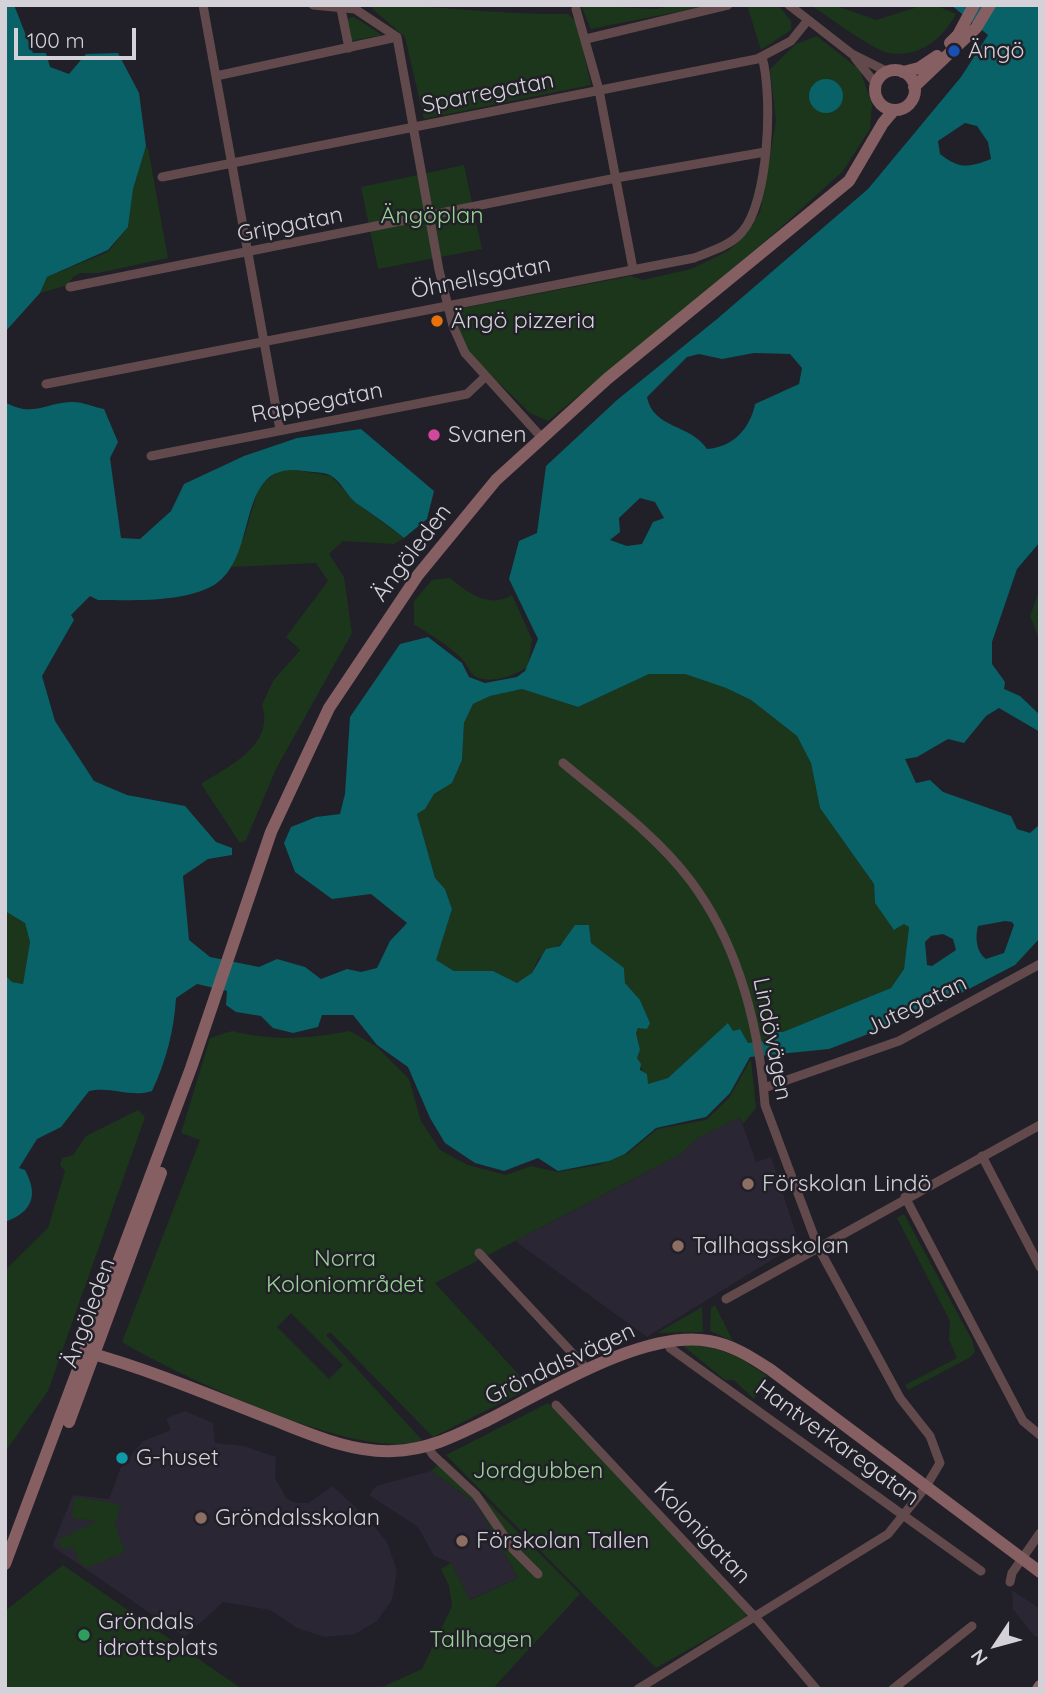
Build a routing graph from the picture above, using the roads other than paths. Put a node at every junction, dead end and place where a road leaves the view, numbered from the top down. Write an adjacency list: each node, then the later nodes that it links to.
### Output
1 (203, 5): 19 (street)
2 (313, 5): 8 (street)
3 (728, 5): 13 (street)
4 (789, 5): 10 (street)
5 (974, 5): 11 (main road, Ängöleden)
6 (983, 5): 11 (main road, Ängöleden)
7 (990, 5): 11 (main road, Ängöleden)
8 (341, 9): 12 (street); 14 (street)
9 (576, 9): 13 (street)
10 (808, 20): 15 (street); 16 (street, Sparregatan)
11 (971, 25): 18 (main road, Ängöleden); 21 (main road, Ängöleden)
12 (397, 37): 14 (street); 25 (street)
13 (586, 39): 22 (street)
14 (349, 48): 19 (street)
15 (852, 54): 17 (street); 20 (street)
16 (762, 57): 22 (street, Sparregatan); 26 (street, Öhnellsgatan)
17 (888, 72): 18 (main road, Ängöleden); 20 (main road)
18 (904, 72): 21 (main road)
19 (216, 76): 27 (street)
20 (876, 84): 23 (main road, Ängöleden)
21 (915, 87): 24 (main road, Ängöleden)
22 (599, 90): 25 (street, Sparregatan); 29 (street)
23 (878, 102): 24 (main road); 30 (main road, Ängöleden)
24 (894, 110): 30 (main road, Ängöleden)
25 (415, 127): 27 (street, Sparregatan); 31 (street)
26 (765, 152): 29 (street, Gripgatan); 33 (street, Öhnellsgatan)
27 (232, 164): 28 (street, Sparregatan); 32 (street)
28 (162, 177)
29 (616, 178): 31 (street, Gripgatan); 33 (street)
30 (840, 188): 40 (main road, Ängöleden)
31 (430, 217): 32 (street, Gripgatan); 35 (street)
32 (248, 253): 34 (street, Gripgatan); 36 (street)
33 (633, 269): 35 (street, Öhnellsgatan)
34 (71, 287)
35 (447, 304): 36 (street, Öhnellsgatan); 37 (street)
36 (264, 342): 38 (street, Öhnellsgatan); 39 (street)
37 (485, 377): 39 (street, Rappegatan); 40 (street)
38 (46, 384)
39 (280, 430): 41 (street, Rappegatan)
40 (542, 438): 53 (main road, Ängöleden)
41 (151, 456)
42 (563, 763): 44 (street, Lindövägen)
43 (1040, 964): 44 (street, Jutegatan)
44 (767, 1087): 48 (street, Lindövägen)
45 (1040, 1125): 46 (street)
46 (982, 1156): 47 (street); 50 (street)
47 (905, 1198): 48 (street); 56 (street)
48 (818, 1247): 51 (street); 58 (street, Lindövägen)
49 (479, 1253): 54 (street)
50 (1040, 1267)
51 (726, 1299)
52 (670, 1348): 59 (street, Hantverkaregatan)
53 (91, 1354): 57 (main road, Gröndalsvägen); 62 (main road, Ängöleden)
54 (588, 1370): 57 (main road, Gröndalsvägen); 58 (main road, Gröndalsvägen)
55 (556, 1405): 67 (street, Kolonigatan)
56 (1040, 1435)
57 (427, 1446): 65 (street)
58 (925, 1488): 59 (street, Lindövägen); 61 (main road, Gröndalsvägen)
59 (903, 1515): 63 (street, Hantverkaregatan); 67 (street, Lindövägen)
60 (1040, 1534): 61 (street)
61 (1022, 1559): 64 (main road, Gröndalsvägen); 66 (street)
62 (5, 1565)
63 (981, 1571)
64 (1040, 1572)
65 (538, 1573)
66 (1010, 1583)
67 (755, 1617): 69 (street, Lindövägen); 70 (street, Kolonigatan)
68 (972, 1626): 71 (street)
69 (638, 1689)
70 (817, 1689)
71 (893, 1689)

